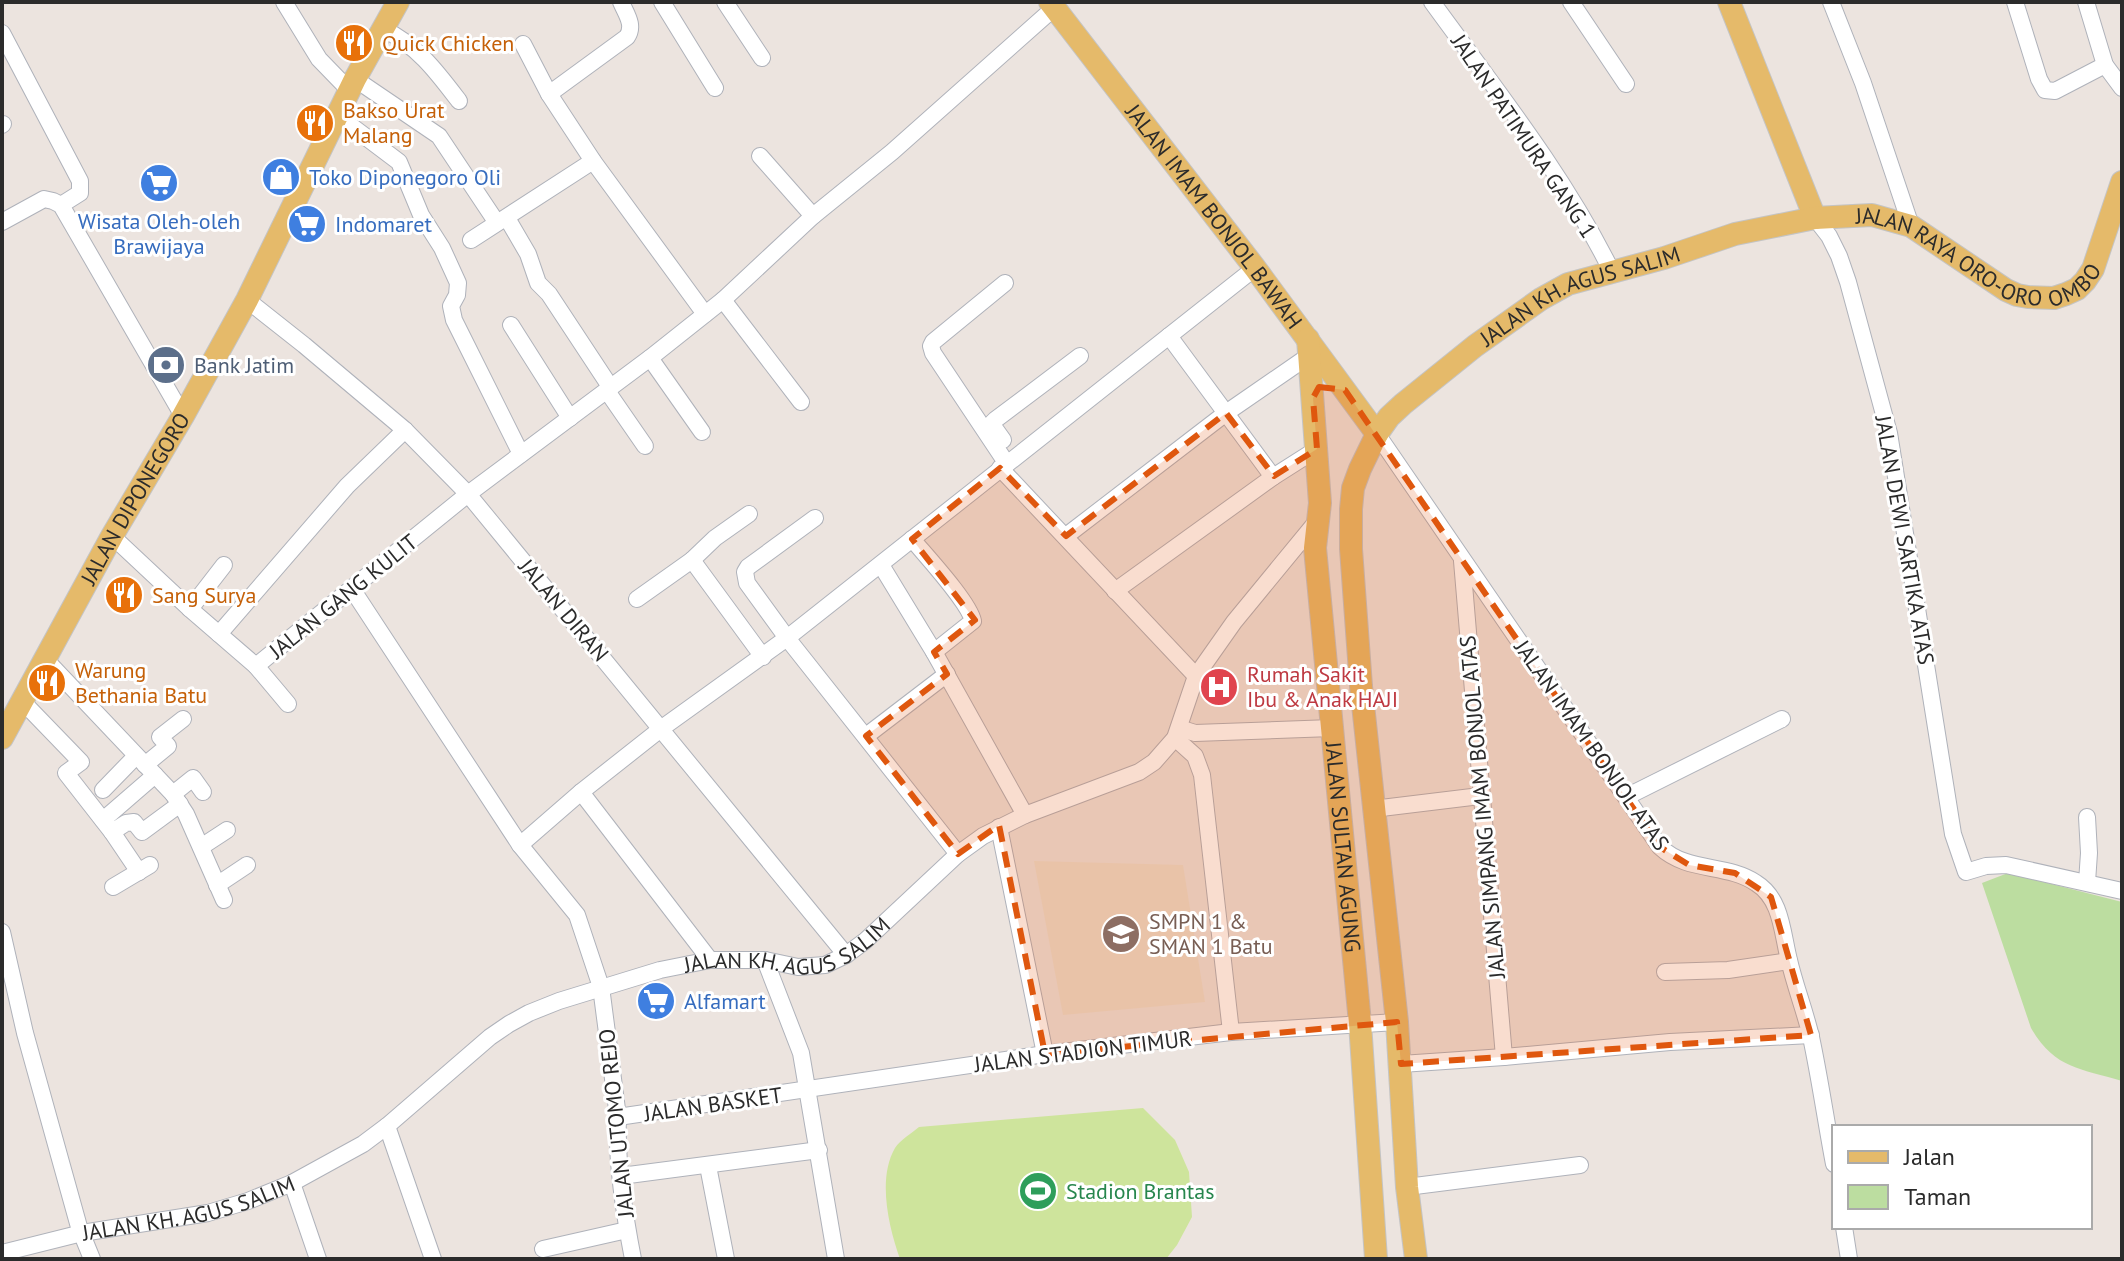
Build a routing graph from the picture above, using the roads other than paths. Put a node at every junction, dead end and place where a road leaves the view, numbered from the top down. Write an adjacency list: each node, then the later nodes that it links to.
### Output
1 (284, 2): 19 (street)
2 (398, 2): 13 (main road, JALAN DIPONEGORO)
3 (621, 2): 22 (street)
4 (662, 2): 20 (street)
5 (725, 2): 16 (street)
6 (1432, 2): 36 (street, JALAN PATIMURA GANG 1)
7 (1571, 2): 18 (street)
8 (1831, 2): 33 (street)
9 (2015, 2): 17 (street)
10 (2086, 2): 17 (street)
11 (1732, 3): 31 (main road)
12 (1052, 5): 29 (street, JALAN GANG KULIT); 35 (main road, JALAN IMAM BONJOL BAWAH)
13 (383, 29): 19 (main road, JALAN DIPONEGORO); 23 (street)
14 (2, 33): 28 (street)
15 (523, 44): 22 (street)
16 (762, 58)
17 (2105, 65): 21 (street)
18 (1626, 84)
19 (353, 85): 24 (main road, JALAN DIPONEGORO); 30 (street)
20 (715, 88)
21 (2122, 88)
22 (549, 94): 26 (street)
23 (459, 101)
24 (338, 116): 38 (main road, JALAN DIPONEGORO); 58 (street)
25 (760, 156): 29 (street)
26 (593, 161): 30 (street); 40 (street)
27 (2122, 182): 33 (main road, JALAN RAYA ORO-ORO OMBO)
28 (61, 205): 32 (street); 51 (street)
29 (813, 216): 39 (street, JALAN GANG KULIT)
30 (500, 217): 34 (street); 46 (street)
31 (1815, 218): 33 (main road, JALAN RAYA ORO-ORO OMBO); 36 (main road, JALAN KH. AGUS SALIM); 111 (street, JALAN DEWI SARTIKA ATAS)
32 (2, 222)
33 (1911, 226)
34 (471, 240)
35 (1255, 268): 42 (street); 43 (main road, JALAN IMAM BONJOL BAWAH)
36 (1612, 272): 55 (main road, JALAN KH. AGUS SALIM)
37 (1005, 283): 59 (street)
38 (247, 300): 51 (main road, JALAN DIPONEGORO); 53 (street, JALAN DIRAN)
39 (723, 300): 40 (street, JALAN GANG KULIT); 49 (street)
40 (705, 314): 45 (street, JALAN GANG KULIT)
41 (511, 325): 52 (street)
42 (1169, 336): 50 (street); 59 (street)
43 (1309, 347): 47 (main road, JALAN IMAM BONJOL BAWAH); 48 (main road, JALAN SULTAN AGUNG); 50 (street)
44 (1080, 356): 59 (street)
45 (650, 358): 46 (street, JALAN GANG KULIT); 54 (street)
46 (609, 389): 52 (street, JALAN GANG KULIT); 56 (street)
47 (1345, 390): 48 (main road); 55 (main road, JALAN IMAM BONJOL BAWAH)
48 (1313, 398): 57 (main road, JALAN SULTAN AGUNG)
49 (801, 402)
50 (1226, 413): 60 (street); 66 (street)
51 (183, 416): 65 (main road, JALAN DIPONEGORO)
52 (570, 418): 58 (street, JALAN GANG KULIT)
53 (405, 430): 61 (street, JALAN DIRAN); 76 (street)
54 (702, 432)
55 (1377, 434): 68 (street, JALAN IMAM BONJOL ATAS); 84 (main road, JALAN SULTAN AGUNG)
56 (645, 446)
57 (1317, 449): 60 (street); 64 (main road, JALAN SULTAN AGUNG)
58 (521, 454): 61 (street, JALAN GANG KULIT)
59 (1007, 463): 66 (street); 67 (street)
60 (1273, 477): 73 (street)
61 (468, 494): 72 (street, JALAN GANG KULIT); 90 (street, JALAN DIRAN)
62 (749, 514): 69 (street)
63 (815, 518): 77 (street)
64 (1317, 521): 83 (street, JALAN KH. AGUS SALIM); 85 (main road, JALAN SULTAN AGUNG)
65 (112, 536): 75 (street, JALAN GANG KULIT); 80 (main road, JALAN DIPONEGORO)
66 (1066, 536): 73 (street)
67 (912, 539): 71 (street); 78 (street)
68 (1461, 556): 98 (street, JALAN SIMPANG IMAM BONJOL ATAS); 99 (street, JALAN IMAM BONJOL ATAS)
69 (692, 560): 74 (street); 79 (street)
70 (224, 565): 75 (street)
71 (881, 565): 77 (street); 78 (street)
72 (352, 589): 81 (street, JALAN GANG KULIT); 107 (street, JALAN UTOMO REJO)
73 (1115, 591): 83 (street)
74 (637, 599)
75 (190, 609): 76 (street, JALAN GANG KULIT)
76 (219, 634): 81 (street, JALAN GANG KULIT)
77 (787, 638): 79 (street); 93 (street)
78 (934, 652): 82 (street)
79 (763, 657): 90 (street)
80 (45, 659): 86 (main road, JALAN DIPONEGORO); 95 (street)
81 (256, 666): 87 (street)
82 (947, 674): 93 (street); 102 (street)
83 (1196, 676): 92 (street, JALAN KH. AGUS SALIM)
84 (1361, 686): 85 (main road); 101 (main road, JALAN SULTAN AGUNG)
85 (1328, 688): 91 (main road, JALAN SULTAN AGUNG)
86 (22, 701): 94 (main road, JALAN DIPONEGORO); 104 (street)
87 (288, 704)
88 (183, 719): 95 (street)
89 (1782, 719): 99 (street)
90 (662, 728): 97 (street); 115 (street, JALAN DIRAN)
91 (1332, 728): 92 (street); 122 (main road, JALAN SULTAN AGUNG)
92 (1177, 733): 102 (street, JALAN KH. AGUS SALIM); 123 (street)
93 (866, 736): 109 (street)
94 (2, 738)
95 (145, 765): 96 (street); 100 (street); 104 (street)
96 (103, 790)
97 (581, 792): 107 (street); 116 (street)
98 (1480, 796): 101 (street); 126 (street, JALAN SIMPANG IMAM BONJOL ATAS)
99 (1626, 797): 118 (street, JALAN IMAM BONJOL ATAS)
100 (179, 804): 100 (street); 104 (street); 108 (street)
101 (1373, 809): 121 (main road, JALAN SULTAN AGUNG)
102 (1025, 815): 105 (street, JALAN KH. AGUS SALIM)
103 (2087, 817): 111 (street)
104 (107, 826): 112 (street)
105 (999, 827): 109 (street, JALAN KH. AGUS SALIM); 125 (street)
106 (227, 830): 108 (street)
107 (520, 845): 120 (street, JALAN UTOMO REJO)
108 (201, 847): 110 (street)
109 (958, 854): 115 (street, JALAN KH. AGUS SALIM)
110 (247, 865)
111 (2087, 882): 113 (street)
112 (113, 887)
113 (2122, 891)
114 (2, 932): 140 (street)
115 (846, 955): 117 (street, JALAN KH. AGUS SALIM)
116 (710, 960): 117 (street, JALAN KH. AGUS SALIM); 120 (street, JALAN KH. AGUS SALIM)
117 (765, 960): 128 (street)
118 (1789, 961): 119 (street); 124 (street, JALAN IMAM BONJOL ATAS)
119 (1665, 972)
120 (601, 987): 129 (street, JALAN UTOMO REJO); 130 (street, JALAN KH. AGUS SALIM)
121 (1397, 1022): 122 (street, JALAN STADION TIMUR); 127 (main road, JALAN SULTAN AGUNG)
122 (1360, 1023): 123 (street, JALAN STADION TIMUR); 149 (main road, JALAN SULTAN AGUNG)
123 (1231, 1032): 125 (street, JALAN STADION TIMUR)
124 (1811, 1035): 126 (street); 132 (street, JALAN IMAM BONJOL ATAS)
125 (1045, 1054): 128 (street, JALAN STADION TIMUR)
126 (1504, 1057): 127 (street)
127 (1401, 1064): 137 (main road, JALAN SULTAN AGUNG)
128 (808, 1090): 129 (street, JALAN BASKET); 131 (street)
129 (618, 1117): 135 (street, JALAN UTOMO REJO)
130 (387, 1126): 136 (street, JALAN KH. AGUS SALIM); 145 (street)
131 (819, 1150): 134 (street); 148 (street)
132 (1832, 1153)
133 (1580, 1165): 137 (street)
134 (708, 1166): 135 (street); 147 (street)
135 (621, 1176): 139 (street, JALAN UTOMO REJO)
136 (292, 1183): 140 (street, JALAN KH. AGUS SALIM); 144 (street)
137 (1407, 1187): 150 (main road, JALAN SULTAN AGUNG)
138 (1844, 1229): 151 (street)
139 (627, 1230): 141 (street); 146 (street, JALAN UTOMO REJO)
140 (82, 1233): 142 (street, JALAN KH. AGUS SALIM); 143 (street)
141 (543, 1249)
142 (2, 1253)
143 (92, 1259)
144 (318, 1259)
145 (433, 1259)
146 (633, 1259)
147 (726, 1259)
148 (836, 1259)
149 (1376, 1259)
150 (1416, 1259)
151 (1849, 1259)

